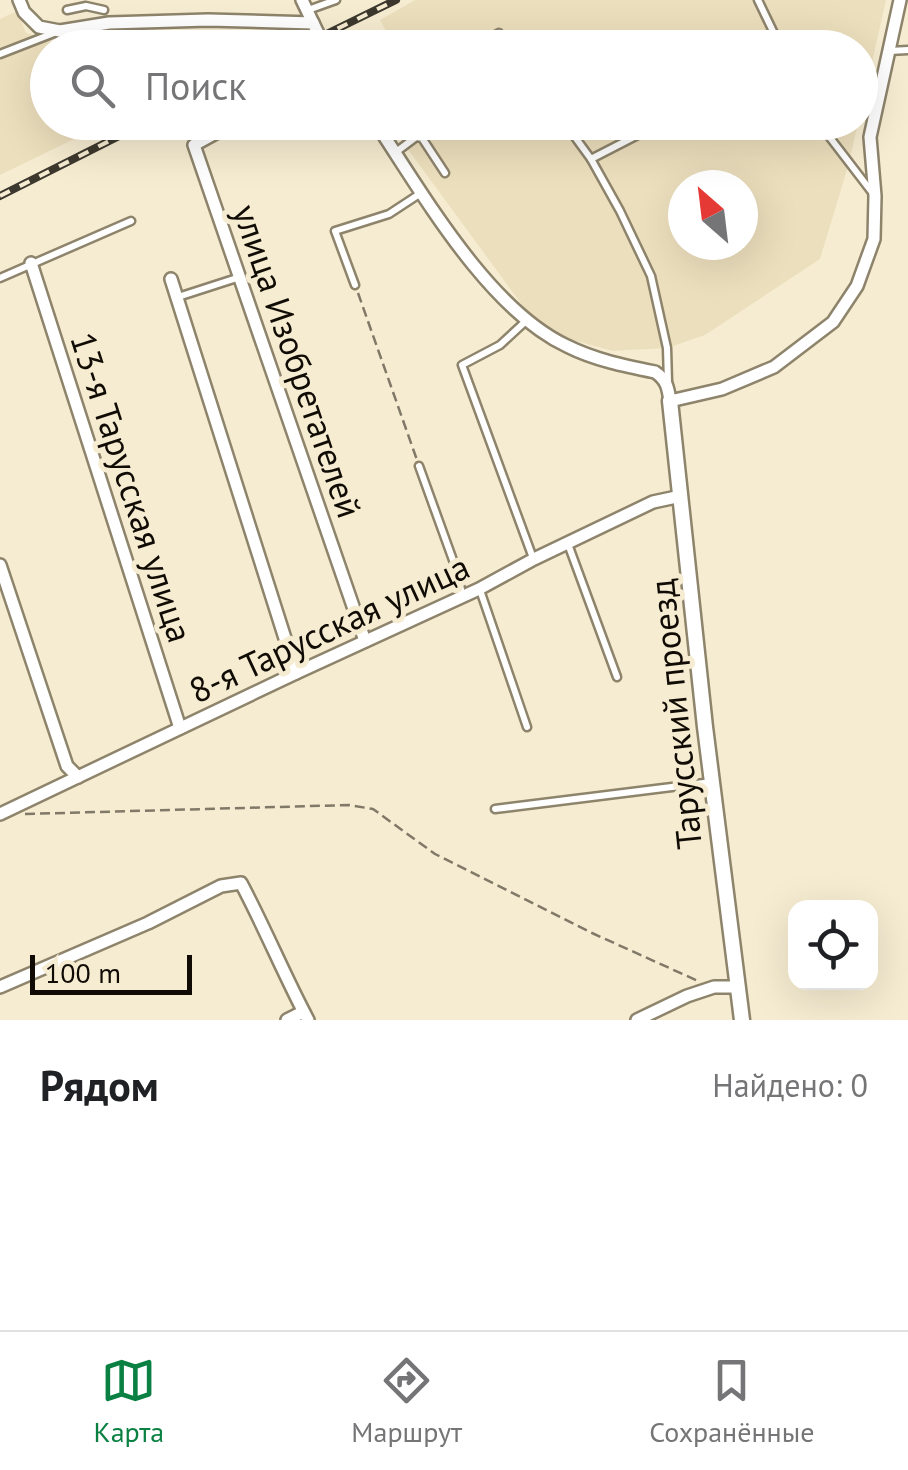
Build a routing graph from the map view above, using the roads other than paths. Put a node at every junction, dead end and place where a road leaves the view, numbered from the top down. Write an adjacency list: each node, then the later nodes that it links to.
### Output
1 (100, 0): 8 (lane)
2 (336, 0): 5 (lane)
3 (758, 0): 13 (lane)
4 (900, 0): 16 (street)
5 (305, 5): 10 (street)
6 (22, 6): 11 (street)
7 (67, 10): 8 (lane)
8 (104, 10): 9 (lane)
9 (109, 23): 10 (street); 11 (street)
10 (312, 23): 12 (street)
11 (60, 30)
12 (316, 30)
13 (772, 30)
14 (30, 42): 17 (lane)
15 (908, 50): 16 (lane)
16 (888, 51): 18 (street)
17 (0, 54)
18 (878, 98)
19 (202, 140): 35 (street, улица Изобретателей)
20 (387, 140): 27 (street)
21 (412, 140): 27 (lane)
22 (423, 140): 29 (lane)
23 (577, 140): 28 (lane)
24 (629, 140): 28 (lane)
25 (832, 140): 31 (lane)
26 (870, 140): 31 (street)
27 (396, 153): 30 (street)
28 (591, 160): 40 (lane)
29 (445, 173)
30 (421, 193): 37 (lane); 39 (street)
31 (876, 196): 40 (street)
32 (131, 221): 33 (lane)
33 (31, 264): 34 (lane); 51 (street, 13-я Тарусская улица)
34 (0, 278)
35 (240, 278): 38 (lane); 48 (street, улица Изобретателей)
36 (171, 280): 38 (street)
37 (354, 285)
38 (177, 297): 49 (street)
39 (528, 320): 40 (street); 44 (lane)
40 (669, 393): 42 (street, Тарусский проезд)
41 (419, 466): 47 (lane)
42 (681, 496): 43 (street, 8-я Тарусская улица); 54 (street, Тарусский проезд)
43 (567, 543): 44 (street, 8-я Тарусская улица); 50 (lane)
44 (534, 559): 46 (street, 8-я Тарусская улица)
45 (0, 566): 53 (street)
46 (479, 589): 47 (street, 8-я Тарусская улица); 52 (lane)
47 (462, 596): 48 (street, 8-я Тарусская улица)
48 (365, 641): 49 (street, 8-я Тарусская улица)
49 (296, 673): 51 (street, 8-я Тарусская улица)
50 (617, 678)
51 (180, 728): 53 (street, 8-я Тарусская улица)
52 (527, 728)
53 (78, 776): 56 (street, 8-я Тарусская улица)
54 (712, 782): 55 (lane); 57 (street, Тарусский проезд)
55 (495, 809)
56 (3, 812)
57 (738, 987): 61 (street); 62 (street, Тарусский проезд)
58 (0, 988): 59 (street)
59 (306, 1016): 60 (street)
60 (288, 1020)
61 (637, 1020)
62 (742, 1020)

